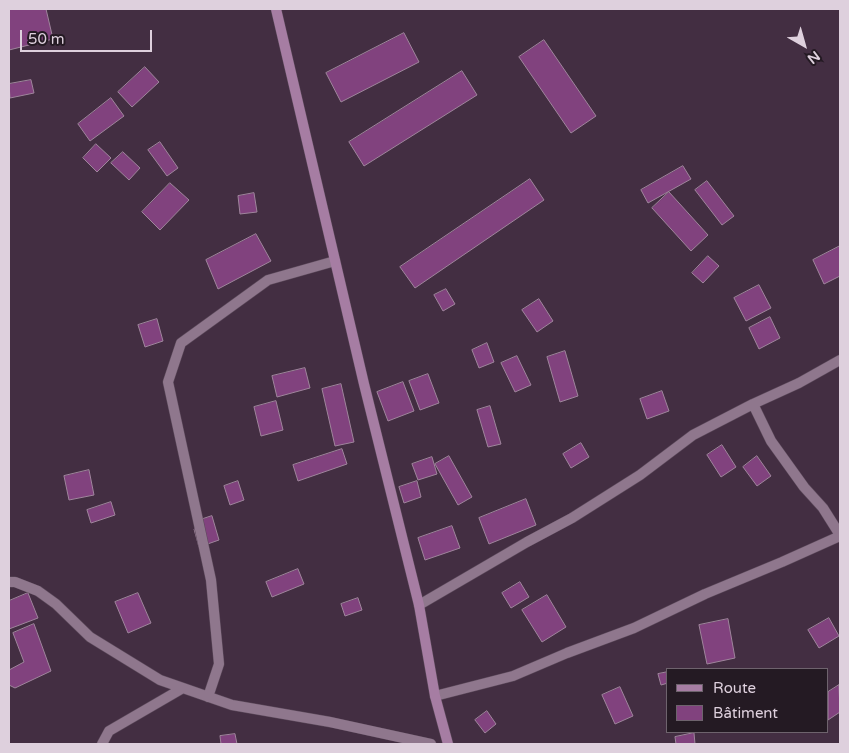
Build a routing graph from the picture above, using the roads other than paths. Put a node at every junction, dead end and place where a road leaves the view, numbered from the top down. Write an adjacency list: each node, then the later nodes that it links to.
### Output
1 (276, 9): 2 (street)
2 (335, 261): 7 (street); 10 (street)
3 (840, 360): 4 (street)
4 (752, 404): 5 (street); 7 (street)
5 (840, 536): 9 (street)
6 (9, 582): 8 (street)
7 (419, 605): 9 (street)
8 (182, 688): 10 (street); 11 (street)
9 (435, 696): 13 (street)
10 (208, 697): 12 (street)
11 (102, 744)
12 (431, 744)
13 (448, 744)

